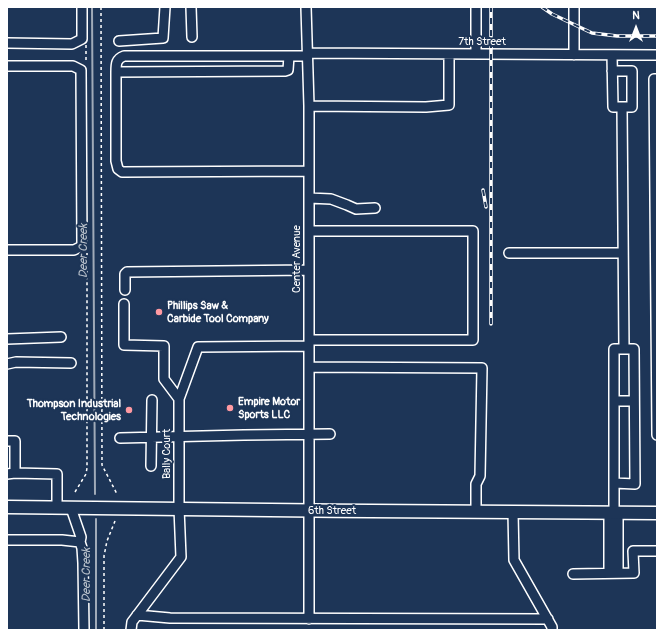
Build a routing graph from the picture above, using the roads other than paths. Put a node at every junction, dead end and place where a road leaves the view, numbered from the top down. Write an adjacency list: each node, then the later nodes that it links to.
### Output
1 (82, 7): 9 (street)
2 (165, 7): 8 (street)
3 (191, 7): 7 (street)
4 (306, 7): 10 (street, Center Avenue)
5 (476, 7): 12 (street)
6 (574, 7): 13 (street)
7 (192, 37)
8 (119, 41)
9 (7, 43)
10 (307, 54): 11 (street, 7th Street); 16 (street, 7th Street); 22 (street, Center Avenue)
11 (449, 54): 12 (street, 7th Street); 22 (street)
12 (476, 54): 13 (street, 7th Street)
13 (574, 55): 14 (street, 7th Street)
14 (612, 55): 15 (street, 7th Street); 18 (street)
15 (657, 55)
16 (289, 56): 19 (street, 7th Street); 19 (street)
17 (7, 66): 29 (street)
18 (612, 71): 23 (street); 23 (street)
19 (116, 72): 24 (street)
20 (657, 79): 21 (street)
21 (656, 102): 28 (street)
22 (309, 106): 24 (street, Center Avenue)
23 (622, 107): 31 (street)
24 (309, 171): 25 (street, Center Avenue)
25 (309, 198): 26 (street); 27 (street, Center Avenue)
26 (375, 208)
27 (309, 230): 32 (street, Center Avenue); 39 (street)
28 (656, 248): 33 (street)
29 (7, 250)
30 (509, 253): 31 (street)
31 (623, 253): 40 (street)
32 (309, 270): 34 (street); 39 (street, Center Avenue)
33 (656, 270): 35 (street)
34 (125, 290)
35 (656, 294): 44 (street)
36 (124, 304): 45 (street)
37 (7, 337): 38 (street)
38 (61, 337)
39 (309, 343): 43 (street, Center Avenue); 45 (street)
40 (624, 349): 47 (street); 48 (street)
41 (71, 362): 42 (street)
42 (7, 364)
43 (309, 367): 50 (street, Center Avenue); 65 (street)
44 (657, 391): 49 (street)
45 (179, 399): 55 (street, Bally Court)
46 (152, 400): 54 (street)
47 (614, 401): 48 (street); 59 (street)
48 (634, 401): 59 (street)
49 (657, 417): 52 (street)
50 (309, 434): 51 (street); 55 (street); 64 (street, Center Avenue)
51 (330, 434)
52 (657, 435)
53 (120, 438): 54 (street)
54 (152, 438): 55 (street); 57 (street)
55 (179, 438): 63 (street, Bally Court)
56 (7, 441): 58 (street)
57 (151, 466)
58 (11, 474): 61 (street)
59 (614, 483): 67 (street)
60 (7, 507): 61 (main road, 6th Street)
61 (57, 508): 62 (main road, 6th Street)
62 (71, 508): 63 (main road, 6th Street); 70 (street)
63 (179, 508): 64 (main road, 6th Street); 74 (street, Bally Court)
64 (310, 511): 65 (main road, 6th Street); 75 (street, Center Avenue)
65 (476, 512): 66 (main road, 6th Street)
66 (514, 512): 67 (main road, 6th Street); 76 (street)
67 (613, 513): 68 (main road, 6th Street); 72 (street)
68 (657, 513)
69 (7, 540): 70 (street)
70 (80, 542): 77 (street)
71 (657, 551): 72 (street)
72 (614, 573): 73 (street)
73 (573, 574)
74 (137, 615): 75 (street); 78 (street, Bally Court)
75 (310, 619): 76 (street)
76 (548, 619): 79 (street)
77 (84, 630)
78 (131, 630)
79 (552, 630)

